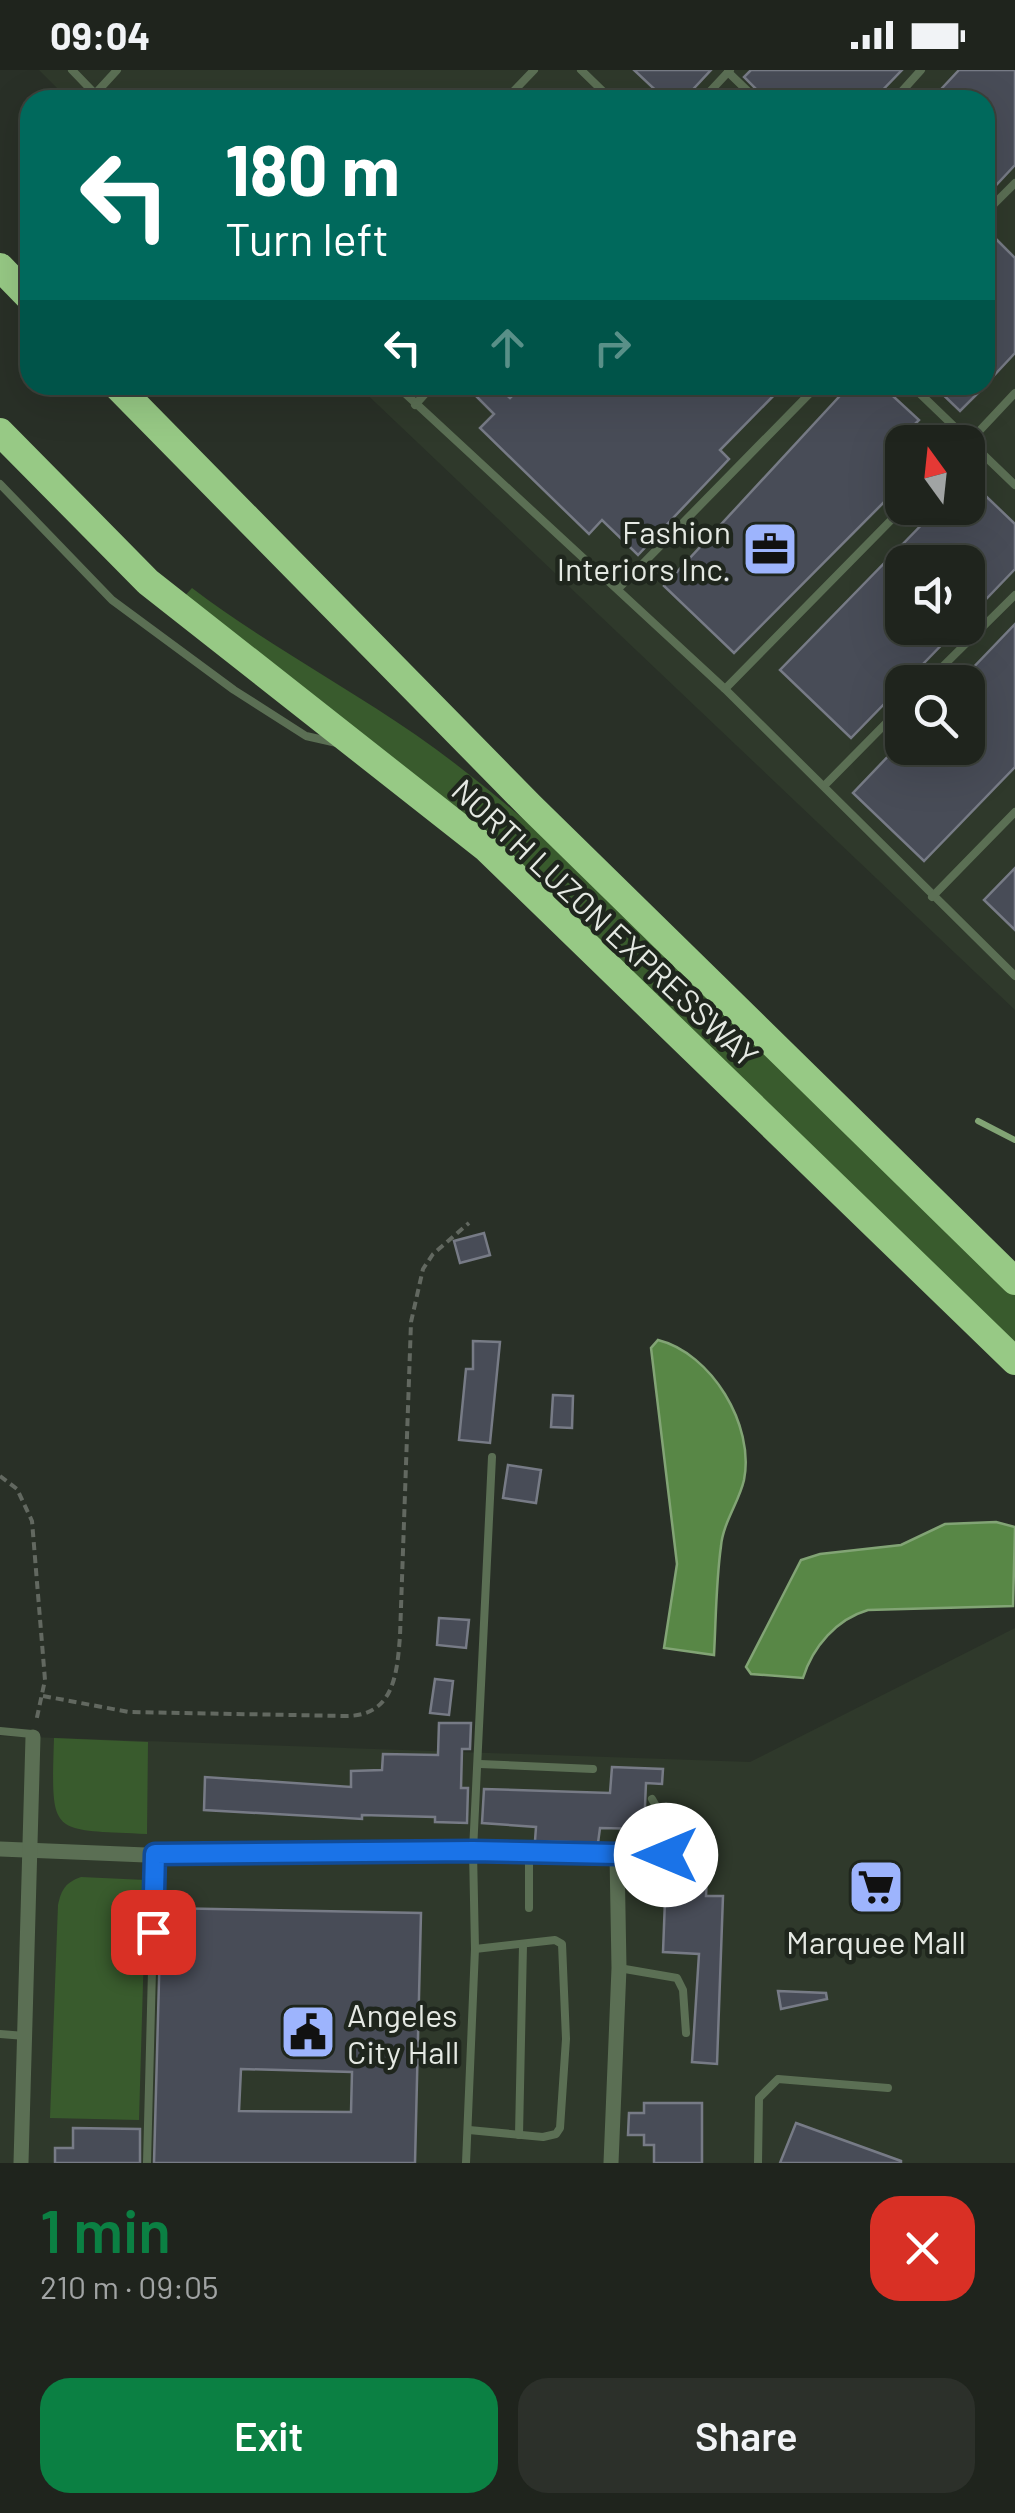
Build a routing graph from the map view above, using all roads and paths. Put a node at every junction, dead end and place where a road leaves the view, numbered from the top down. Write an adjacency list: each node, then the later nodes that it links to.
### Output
1 (72, 70): 6 (lane)
2 (534, 70): 7 (lane)
3 (581, 70): 8 (lane)
4 (921, 70): 11 (lane)
5 (729, 71): 9 (lane); 10 (lane)
6 (91, 90)
7 (515, 90)
8 (602, 90)
9 (711, 90)
10 (747, 90)
11 (903, 90)
12 (1015, 182): 13 (lane)
13 (995, 203)
14 (0, 267): 15 (highway)
15 (20, 288)
16 (1015, 393): 24 (lane)
17 (126, 395): 41 (highway, NORTH LUZON EXPRESSWAY)
18 (405, 395): 22 (lane)
19 (424, 395): 22 (lane)
20 (808, 395): 30 (lane)
21 (921, 395): 23 (lane)
22 (414, 405): 30 (lane)
23 (951, 425)
24 (984, 425)
25 (0, 432): 35 (highway, NORTH LUZON EXPRESSWAY)
26 (985, 458): 28 (lane)
27 (0, 484): 35 (lane)
28 (1015, 486)
29 (887, 525): 33 (lane)
30 (618, 589): 33 (lane)
31 (1015, 595): 32 (lane)
32 (944, 665)
33 (725, 688): 36 (lane)
34 (885, 724): 36 (lane)
35 (362, 748): 42 (highway, NORTH LUZON EXPRESSWAY)
36 (824, 786): 38 (lane)
37 (1015, 812): 38 (lane)
38 (932, 898): 39 (lane)
39 (1015, 976)
40 (469, 1223): 45 (path)
41 (1015, 1281)
42 (1015, 1361)
43 (492, 1456): 48 (lane)
44 (0, 1476): 45 (path)
45 (43, 1696): 47 (path)
46 (0, 1732): 47 (lane)
47 (33, 1736): 52 (street)
48 (480, 1764): 49 (lane); 53 (lane)
49 (592, 1769)
50 (652, 1800): 56 (lane)
51 (0, 1849): 52 (street)
52 (30, 1850): 55 (street); 63 (street)
53 (473, 1851): 54 (street); 55 (street); 59 (lane)
54 (529, 1852): 56 (street); 57 (lane)
55 (151, 1854): 68 (lane)
56 (617, 1855): 60 (street)
57 (529, 1908)
58 (523, 1945): 59 (lane); 66 (lane); 66 (lane)
59 (475, 1949): 65 (lane)
60 (618, 1968): 61 (lane); 70 (street)
61 (686, 2033)
62 (0, 2034): 63 (lane)
63 (26, 2036): 67 (street)
64 (888, 2088): 71 (lane)
65 (470, 2130): 66 (lane); 69 (lane)
66 (518, 2134)
67 (21, 2163)
68 (147, 2163)
69 (466, 2163)
70 (611, 2163)
71 (758, 2163)

